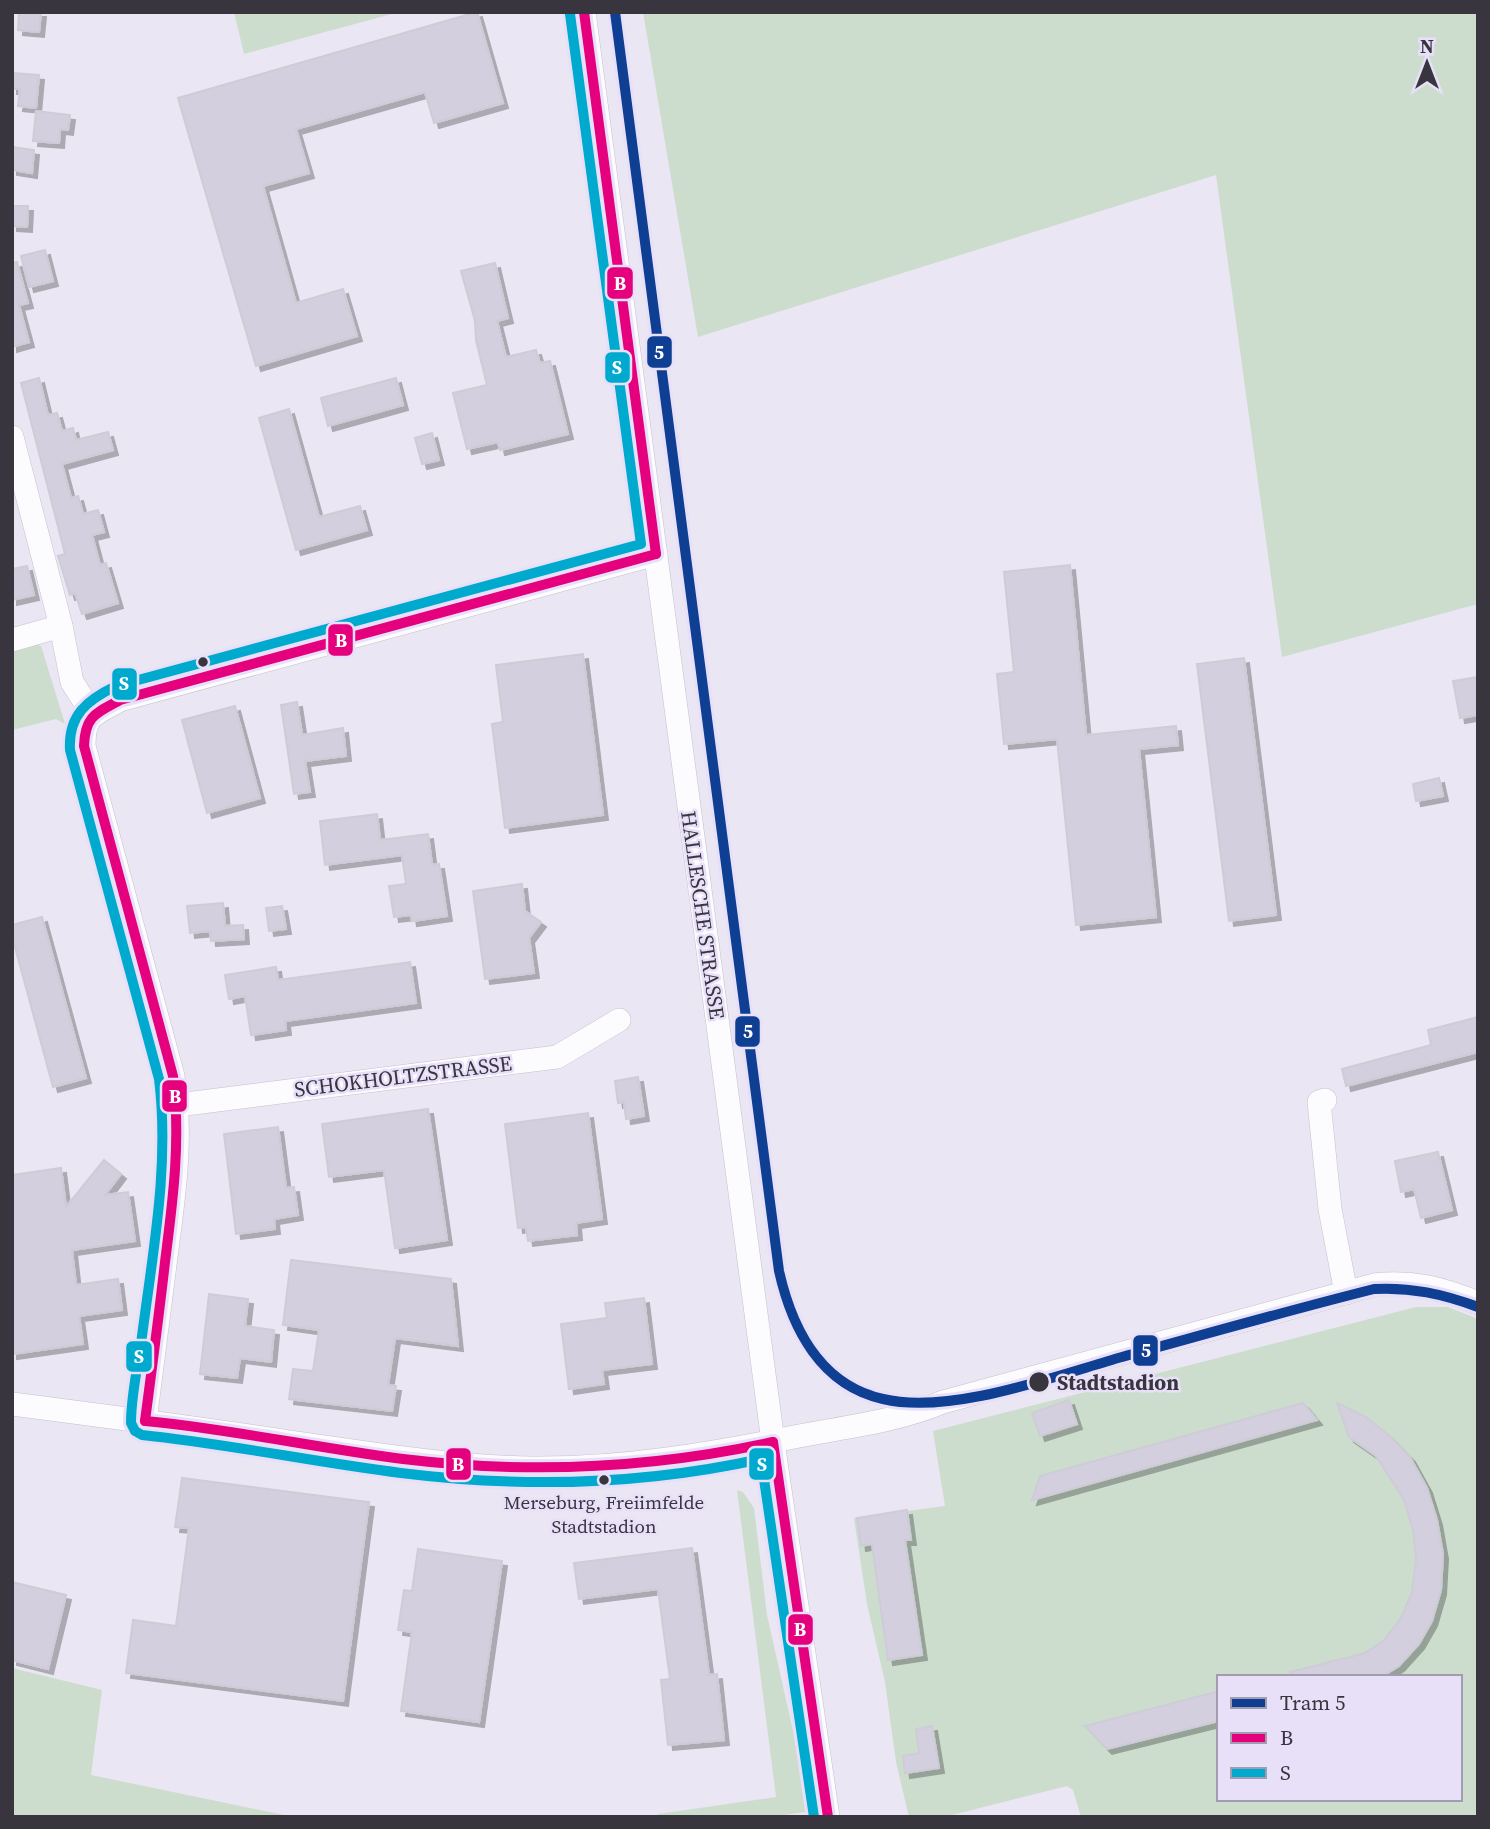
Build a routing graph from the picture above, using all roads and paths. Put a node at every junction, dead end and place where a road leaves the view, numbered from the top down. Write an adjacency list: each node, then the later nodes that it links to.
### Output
1 (584, 12): 3 (street, HALLESCHE STRASSE)
2 (12, 437): 4 (street)
3 (656, 554): 6 (street); 14 (street, HALLESCHE STRASSE)
4 (61, 626): 5 (street); 6 (street)
5 (12, 640)
6 (93, 715): 9 (street)
7 (619, 1020): 9 (street, SCHOKHOLTZSTRASSE)
8 (1322, 1101): 10 (street)
9 (178, 1105): 13 (street)
10 (1346, 1293): 11 (street); 14 (street)
11 (1478, 1303)
12 (12, 1404): 13 (street)
13 (145, 1421): 14 (street)
14 (773, 1442): 15 (street, HALLESCHE STRASSE)
15 (828, 1817)

